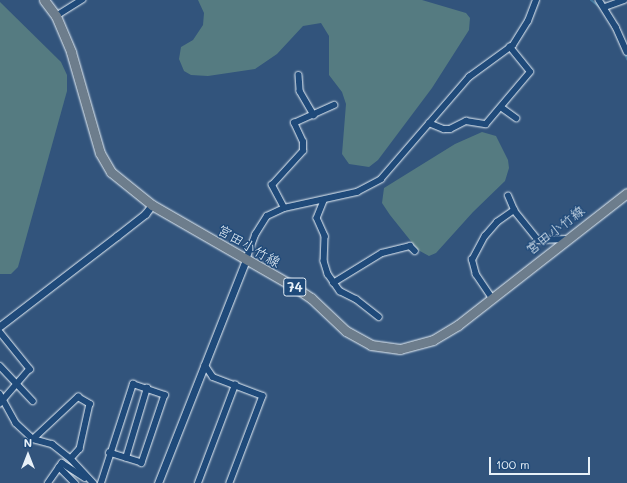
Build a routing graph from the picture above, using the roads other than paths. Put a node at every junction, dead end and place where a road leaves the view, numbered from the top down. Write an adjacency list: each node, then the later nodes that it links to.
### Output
1 (44, 0): 7 (main road, 宮田小竹線 / 74)
2 (82, 0): 7 (street)
3 (536, 0): 8 (street)
4 (599, 0): 6 (street)
5 (624, 0): 6 (street)
6 (605, 7): 9 (street)
7 (56, 16): 19 (main road, 宮田小竹線 / 74)
8 (510, 47): 12 (street); 15 (street)
9 (627, 52)
10 (299, 75): 13 (street)
11 (334, 106): 13 (street)
12 (501, 107): 14 (street); 15 (street)
13 (314, 115): 20 (street)
14 (516, 118)
15 (429, 123): 18 (street)
16 (627, 193): 22 (main road, 宮田小竹線 / 74)
17 (508, 196): 21 (street)
18 (324, 201): 20 (street); 25 (street)
19 (152, 205): 24 (main road, 宮田小竹線 / 74); 28 (street)
20 (284, 208): 24 (street)
21 (514, 210): 22 (street); 26 (street)
22 (567, 239): 26 (main road, 宮田小竹線 / 74)
23 (415, 251): 25 (street)
24 (246, 260): 26 (main road, 宮田小竹線 / 74); 30 (street)
25 (333, 283): 27 (street)
26 (491, 297)
27 (379, 317)
28 (0, 326)
29 (0, 332): 32 (street)
30 (205, 365): 33 (street); 47 (street)
31 (0, 366): 32 (street)
32 (18, 384): 35 (street); 36 (street)
33 (235, 385): 48 (street); 49 (street)
34 (147, 388): 39 (street); 41 (street); 41 (street)
35 (2, 396): 37 (street); 38 (street)
36 (33, 401)
37 (0, 404)
38 (33, 439): 40 (street); 40 (street)
39 (110, 453): 41 (street); 46 (street)
40 (71, 458): 43 (street)
41 (126, 458)
42 (59, 467): 43 (street); 44 (street); 45 (street)
43 (91, 482)
44 (48, 483)
45 (76, 483)
46 (101, 483)
47 (158, 483)
48 (198, 483)
49 (230, 483)

